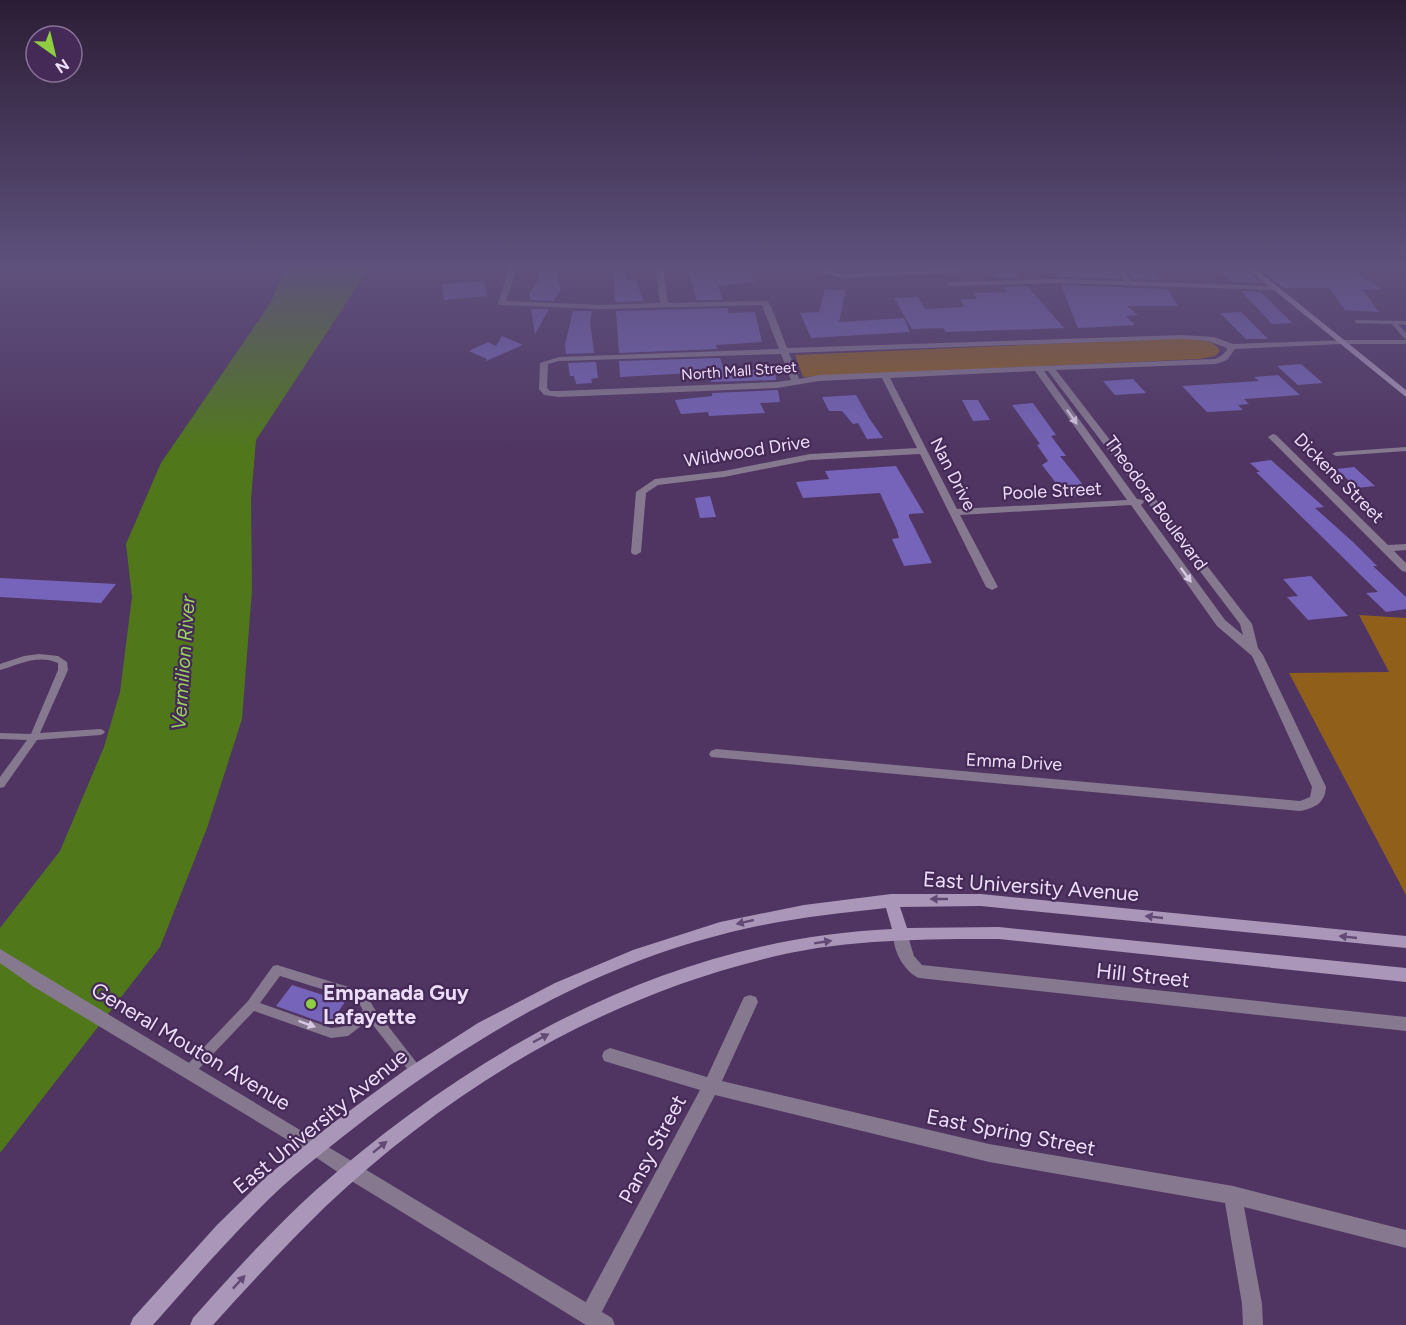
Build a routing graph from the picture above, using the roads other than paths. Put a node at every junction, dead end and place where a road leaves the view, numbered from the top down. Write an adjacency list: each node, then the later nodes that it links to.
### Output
1 (774, 327): 6 (street)
2 (1323, 327): 3 (main road)
3 (1342, 342): 4 (street); 5 (street); 11 (main road)
4 (1406, 342)
5 (1231, 347): 6 (street); 8 (street, North Mall Street)
6 (783, 351): 10 (street); 10 (street, North Mall Street)
7 (1038, 369): 8 (street, North Mall Street); 9 (street, North Mall Street); 17 (street, Theodora Boulevard, one-way to 17)
8 (1051, 369): 16 (street, Theodora Boulevard)
9 (885, 376): 10 (street, North Mall Street); 14 (street, Nan Drive)
10 (796, 383)
11 (1406, 394)
12 (1273, 437): 19 (street, Dickens Street)
13 (1406, 448): 15 (lane)
14 (922, 451): 18 (street, Nan Drive); 21 (street, Wildwood Drive)
15 (1336, 454)
16 (1152, 502): 17 (street, Poole Street); 24 (street, Theodora Boulevard)
17 (1132, 503): 18 (street, Poole Street); 24 (street, Theodora Boulevard, one-way to 24)
18 (954, 512): 23 (street, Nan Drive)
19 (1385, 548): 20 (street); 22 (street, Dickens Street)
20 (1406, 548)
21 (636, 552)
22 (1406, 569)
23 (992, 587)
24 (1252, 649): 31 (street, Theodora Boulevard)
25 (0, 667): 28 (lane)
26 (100, 732): 28 (lane)
27 (0, 736): 28 (lane)
28 (34, 737): 30 (lane)
29 (716, 754): 31 (street, Emma Drive)
30 (0, 784)
31 (1310, 804)
32 (891, 900): 33 (main road); 34 (main road, East University Avenue, one-way to 32); 43 (main road, East University Avenue, one-way to 43)
33 (901, 934): 36 (main road); 40 (street, Hill Street); 46 (main road, one-way to 33)
34 (1406, 942)
35 (0, 955): 42 (street, General Mouton Avenue)
36 (1406, 975)
37 (750, 1002): 44 (street, Pansy Street)
38 (252, 1005): 39 (lane, one-way to 39); 39 (lane); 42 (lane)
39 (370, 1012): 43 (lane)
40 (1406, 1024)
41 (610, 1056): 44 (street, East Spring Street)
42 (189, 1071): 45 (street, General Mouton Avenue)
43 (416, 1071): 45 (main road, East University Avenue)
44 (711, 1086): 47 (street, East Spring Street); 49 (street, Pansy Street)
45 (317, 1148): 46 (street, General Mouton Avenue); 50 (main road, East University Avenue)
46 (351, 1171): 49 (street, General Mouton Avenue); 51 (main road, one-way to 46)
47 (1233, 1195): 48 (street, East Spring Street); 52 (street)
48 (1406, 1239)
49 (597, 1320)
50 (140, 1325)
51 (200, 1325)
52 (1254, 1325)

